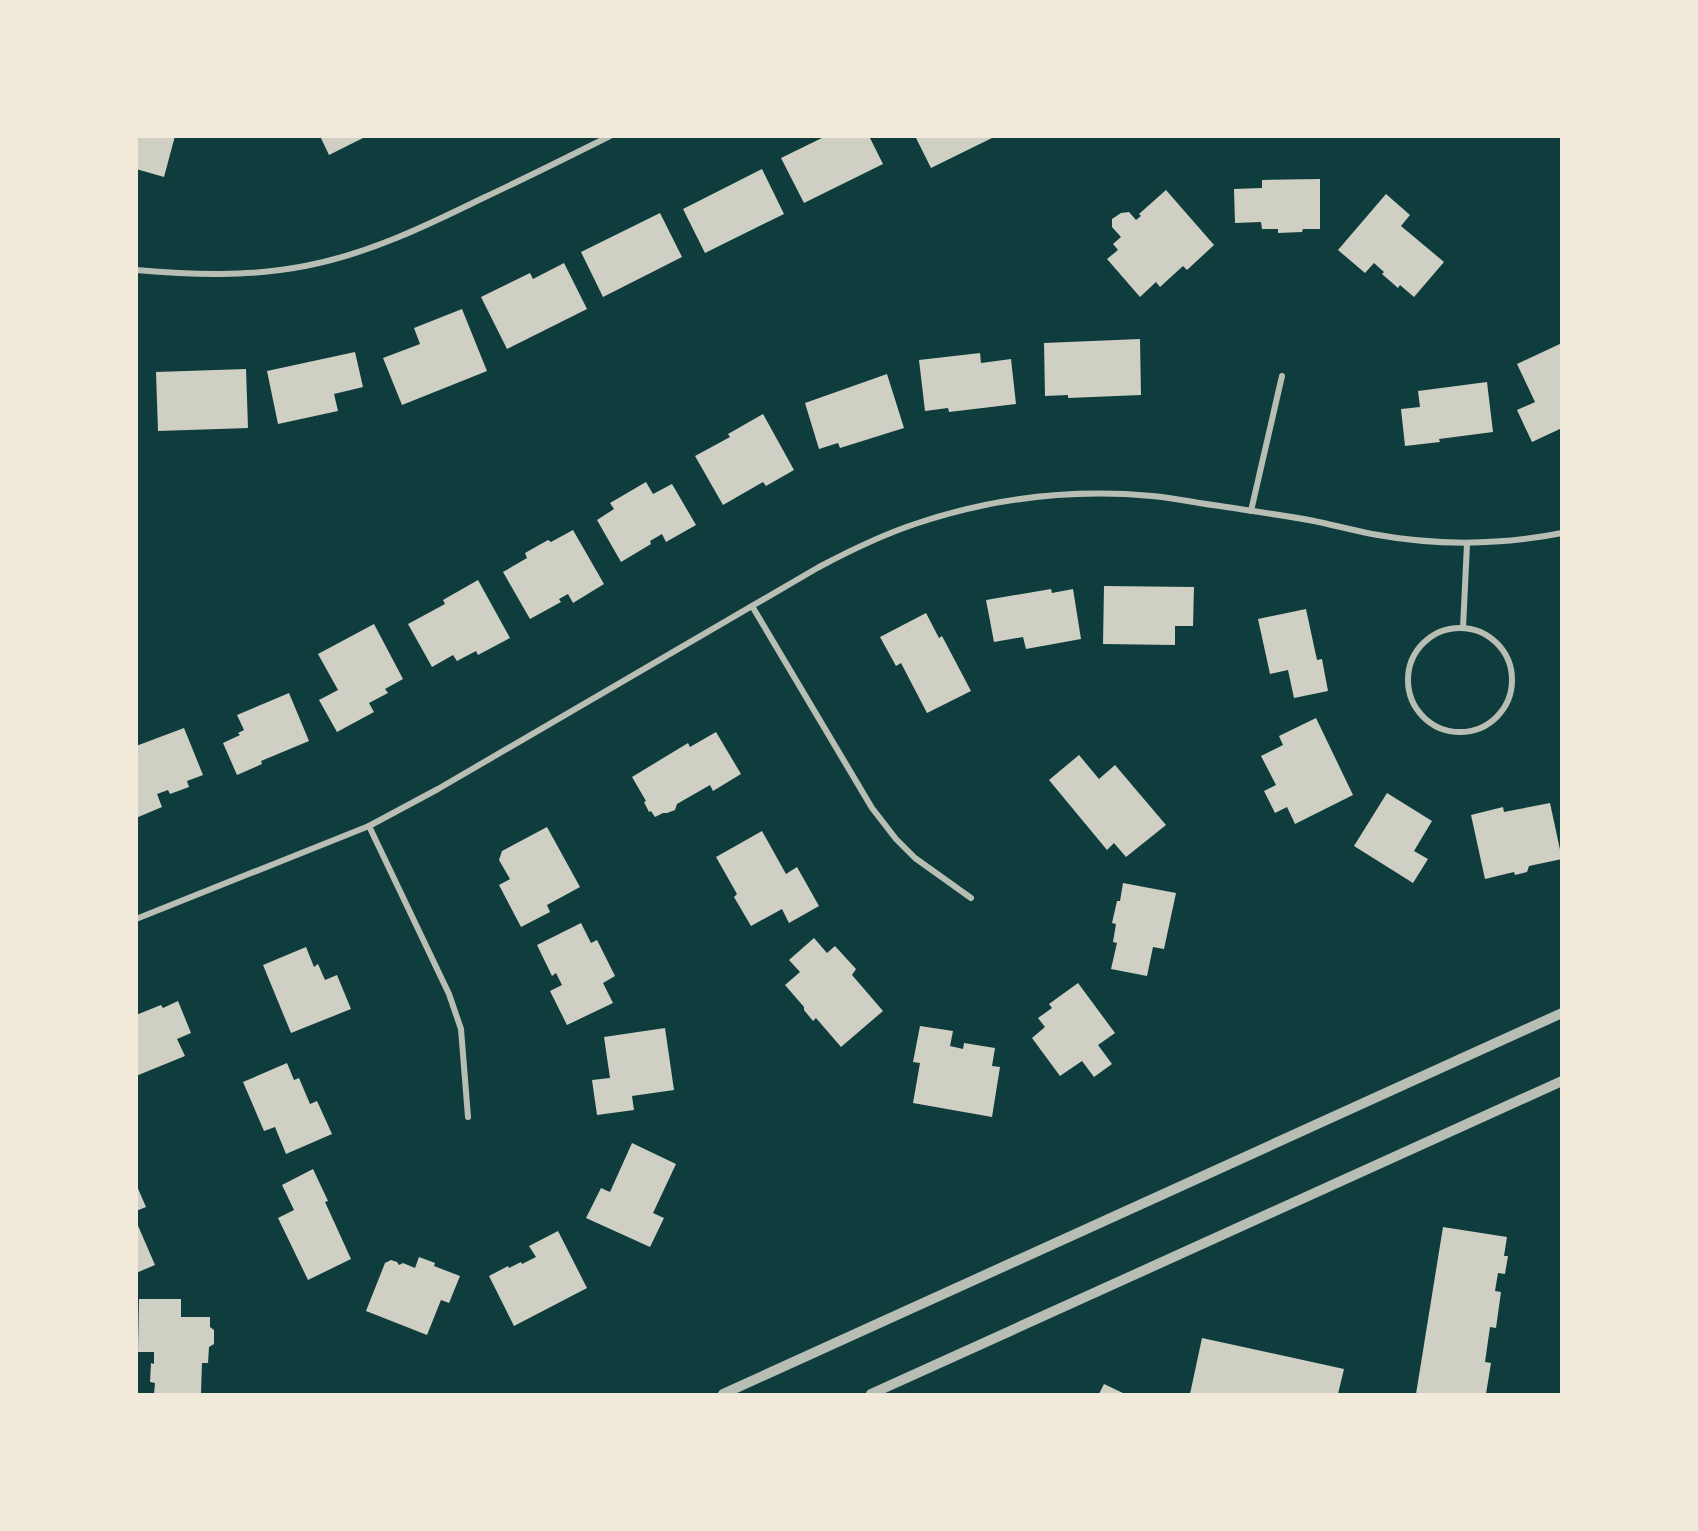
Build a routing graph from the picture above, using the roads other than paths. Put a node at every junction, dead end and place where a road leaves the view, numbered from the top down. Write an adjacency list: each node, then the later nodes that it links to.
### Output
1 (610, 136): 2 (street)
2 (136, 270)
3 (1282, 376): 4 (street)
4 (1251, 512): 6 (street); 7 (street)
5 (1562, 533): 6 (street)
6 (1467, 544): 8 (street)
7 (752, 606): 9 (street); 10 (street)
8 (1462, 628): 8 (street)
9 (369, 826): 11 (street); 14 (street)
10 (971, 898)
11 (136, 919)
12 (1562, 1014): 15 (street)
13 (1562, 1081): 16 (street)
14 (468, 1118)
15 (723, 1395)
16 (871, 1395)

